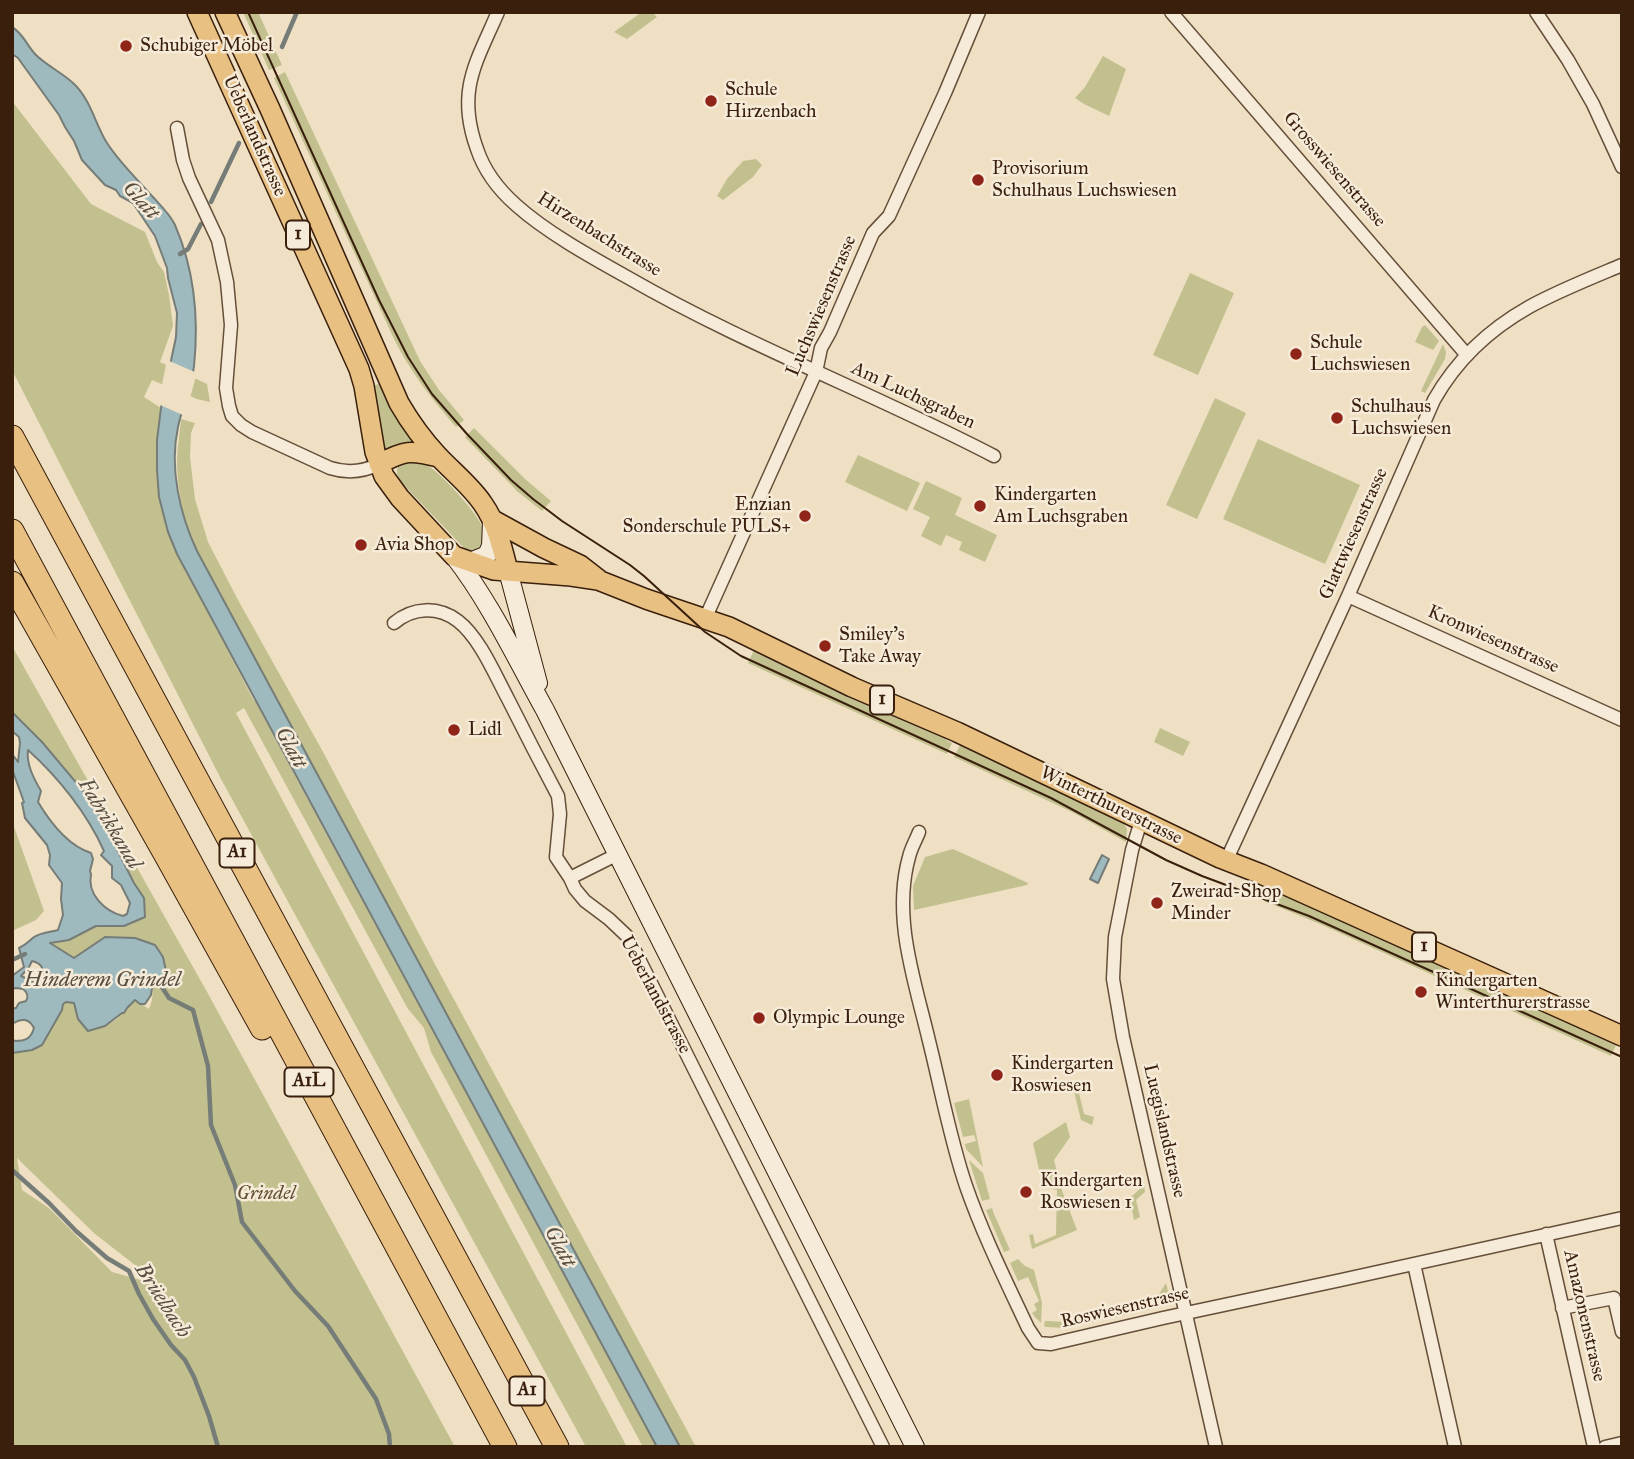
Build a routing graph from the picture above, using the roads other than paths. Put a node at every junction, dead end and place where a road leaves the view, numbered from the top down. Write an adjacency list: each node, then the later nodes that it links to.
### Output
1 (197, 12): 15 (main road, Ueberlandstrasse / 1)
2 (225, 12): 14 (main road, Ueberlandstrasse / 1)
3 (498, 12): 11 (street, Hirzenbachstrasse)
4 (979, 12): 11 (street, Luchswiesenstrasse)
5 (1171, 12): 10 (street, Grosswiesenstrasse)
6 (1536, 12): 8 (street)
7 (177, 128): 15 (street)
8 (1622, 167)
9 (1622, 265): 10 (street, Glattwiesenstrasse)
10 (1466, 354): 22 (street, Glattwiesenstrasse)
11 (816, 372): 13 (street, Am Luchsgraben); 23 (street, Luchswiesenstrasse)
12 (12, 437): 42 (highway, A1)
13 (994, 456)
14 (439, 457): 15 (main road); 16 (main road, Ueberlandstrasse / 1)
15 (379, 464): 18 (main road, Ueberlandstrasse / 1)
16 (492, 520): 18 (main road); 19 (main road); 20 (main road, Winterthurerstrasse / 1)
17 (12, 531): 41 (highway, A1L)
18 (462, 559): 19 (main road, 1); 25 (main road, Ueberlandstrasse)
19 (508, 571): 20 (main road, Winterthurerstrasse / 1); 25 (main road, Ueberlandstrasse)
20 (598, 580): 23 (main road, Winterthurerstrasse / 1)
21 (12, 583): 40 (highway)
22 (1348, 596): 26 (street, Kronwiesenstrasse); 30 (street, Glattwiesenstrasse)
23 (705, 619): 27 (main road, Winterthurerstrasse / 1)
24 (394, 623): 31 (street, Ueberlandstrasse)
25 (545, 710): 29 (main road, Ueberlandstrasse)
26 (1622, 720)
27 (1141, 821): 30 (main road, Winterthurerstrasse / 1); 37 (street, Luegislandstrasse)
28 (919, 832): 37 (street, Roswiesenstrasse)
29 (618, 854): 31 (street); 44 (main road, Ueberlandstrasse)
30 (1226, 861): 32 (main road, Winterthurerstrasse / 1)
31 (570, 878): 43 (street, Ueberlandstrasse)
32 (1622, 1036)
33 (1622, 1218): 34 (street, Roswiesenstrasse)
34 (1546, 1234): 35 (street, Roswiesenstrasse); 36 (street, Amazonenstrasse)
35 (1414, 1264): 37 (street, Roswiesenstrasse); 46 (street)
36 (1562, 1308): 38 (street); 47 (street, Amazonenstrasse)
37 (1185, 1313): 45 (street, Luegislandstrasse)
38 (1622, 1332)
39 (1622, 1443): 48 (street)
40 (487, 1447)
41 (505, 1447)
42 (557, 1447)
43 (883, 1447)
44 (915, 1447)
45 (1216, 1447)
46 (1455, 1447)
47 (1594, 1447)
48 (1605, 1447)

